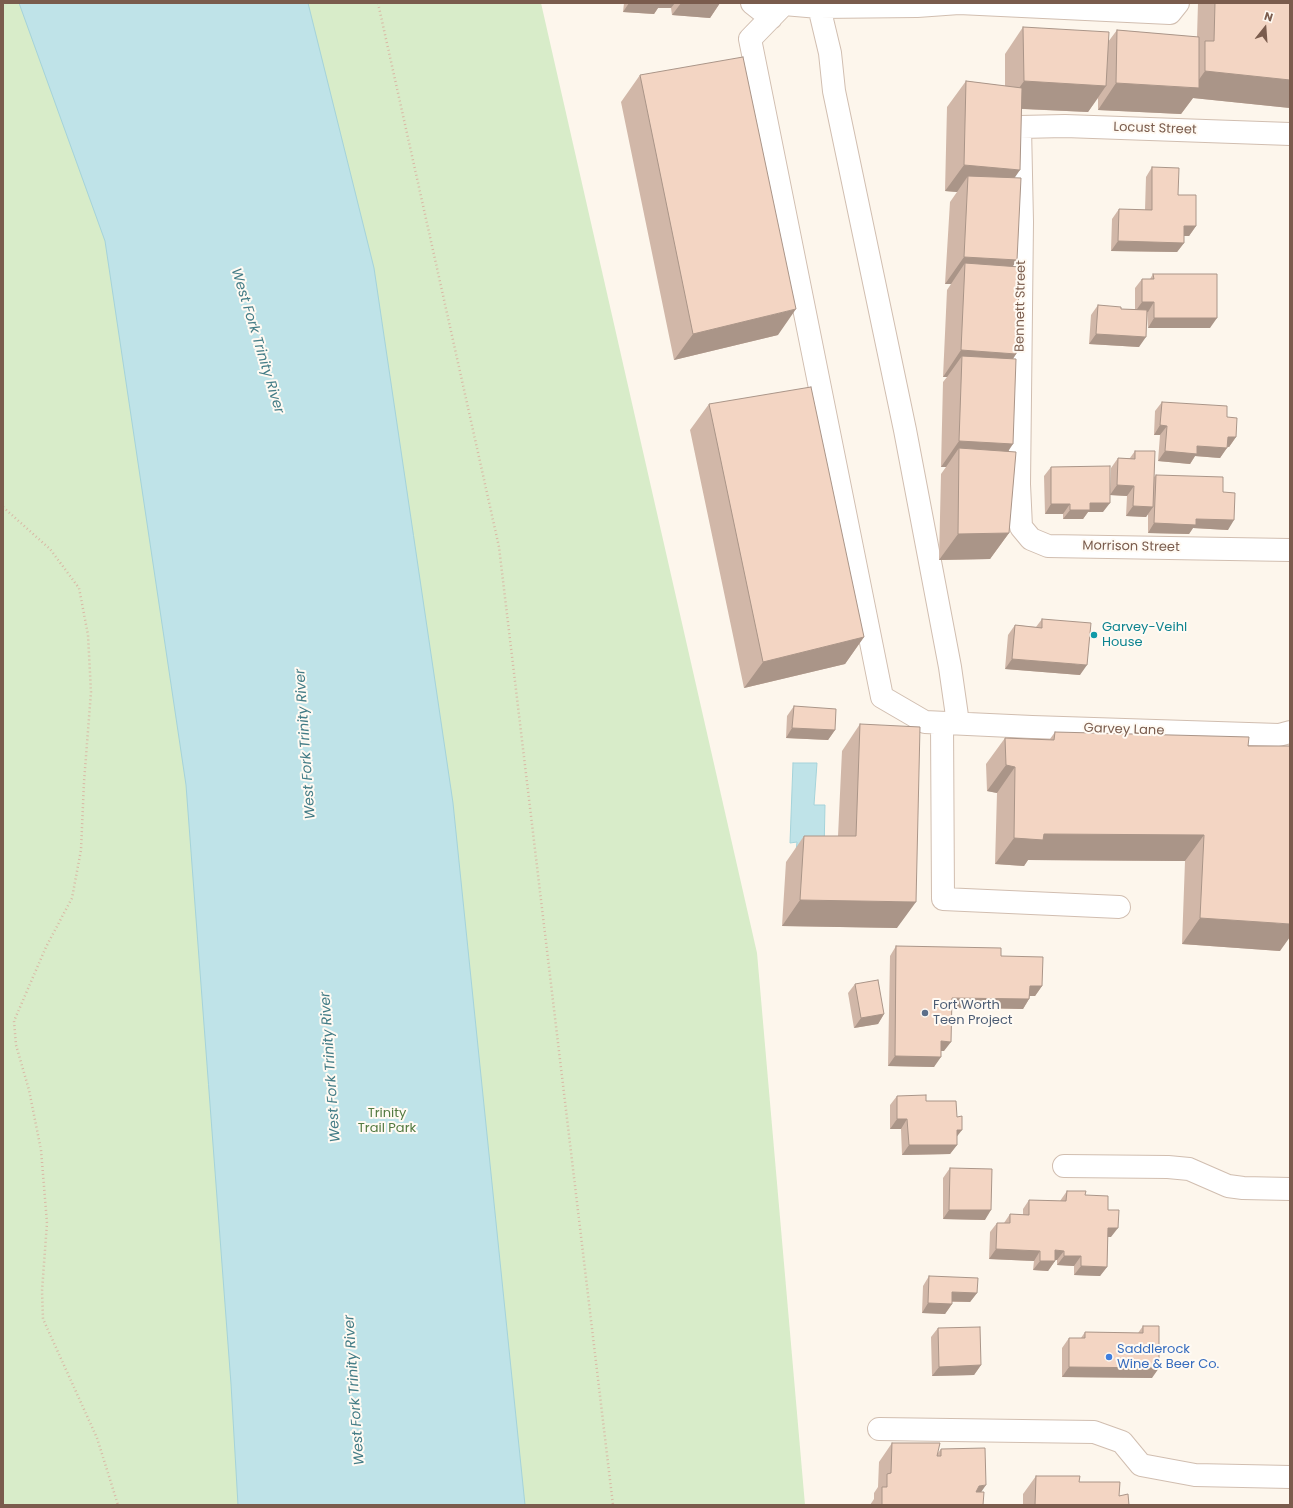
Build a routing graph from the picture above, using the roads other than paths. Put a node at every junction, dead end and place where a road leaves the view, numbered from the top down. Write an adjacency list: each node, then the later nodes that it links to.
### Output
1 (752, 3): 5 (street)
2 (959, 3): 3 (street); 4 (street)
3 (1178, 3)
4 (819, 7): 5 (street); 10 (street)
5 (771, 18): 10 (street, Garvey Lane)
6 (1020, 127): 7 (street, Locust Street); 8 (street, Bennett Street)
7 (1290, 134)
8 (1020, 484): 9 (street, Morrison Street)
9 (1290, 550)
10 (950, 723): 11 (street, Garvey Lane); 12 (street)
11 (1290, 732)
12 (1119, 907)
13 (1064, 1166): 14 (street)
14 (1290, 1189)
15 (879, 1429): 16 (street)
16 (1290, 1476)

